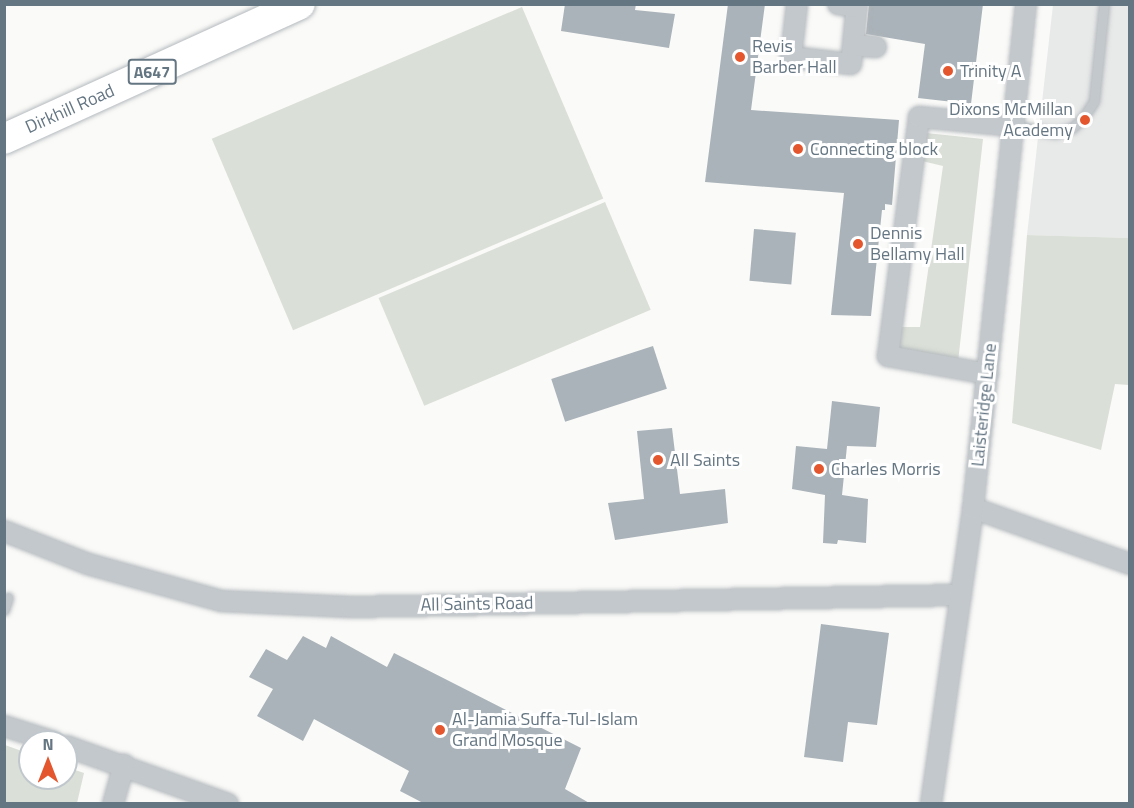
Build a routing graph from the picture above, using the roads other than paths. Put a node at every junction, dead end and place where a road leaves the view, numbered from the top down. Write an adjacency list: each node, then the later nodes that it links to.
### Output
1 (300, 4): 9 (main road, Dirkhill Road / A647)
2 (797, 4): 6 (street)
3 (1026, 4): 8 (street, Laisteridge Lane)
4 (1104, 4): 8 (lane)
5 (851, 5): 6 (street)
6 (853, 45): 7 (street)
7 (876, 47)
8 (1015, 126): 10 (street, Laisteridge Lane); 10 (street)
9 (4, 139)
10 (988, 374): 11 (street, Laisteridge Lane)
11 (973, 508): 13 (street); 14 (street, Laisteridge Lane)
12 (4, 531): 14 (street, All Saints Road)
13 (1130, 564)
14 (961, 595): 21 (street, Laisteridge Lane)
15 (8, 598): 16 (lane)
16 (4, 610)
17 (78, 750): 18 (street)
18 (124, 765): 19 (street); 20 (street)
19 (113, 804)
20 (228, 804)
21 (931, 804)

